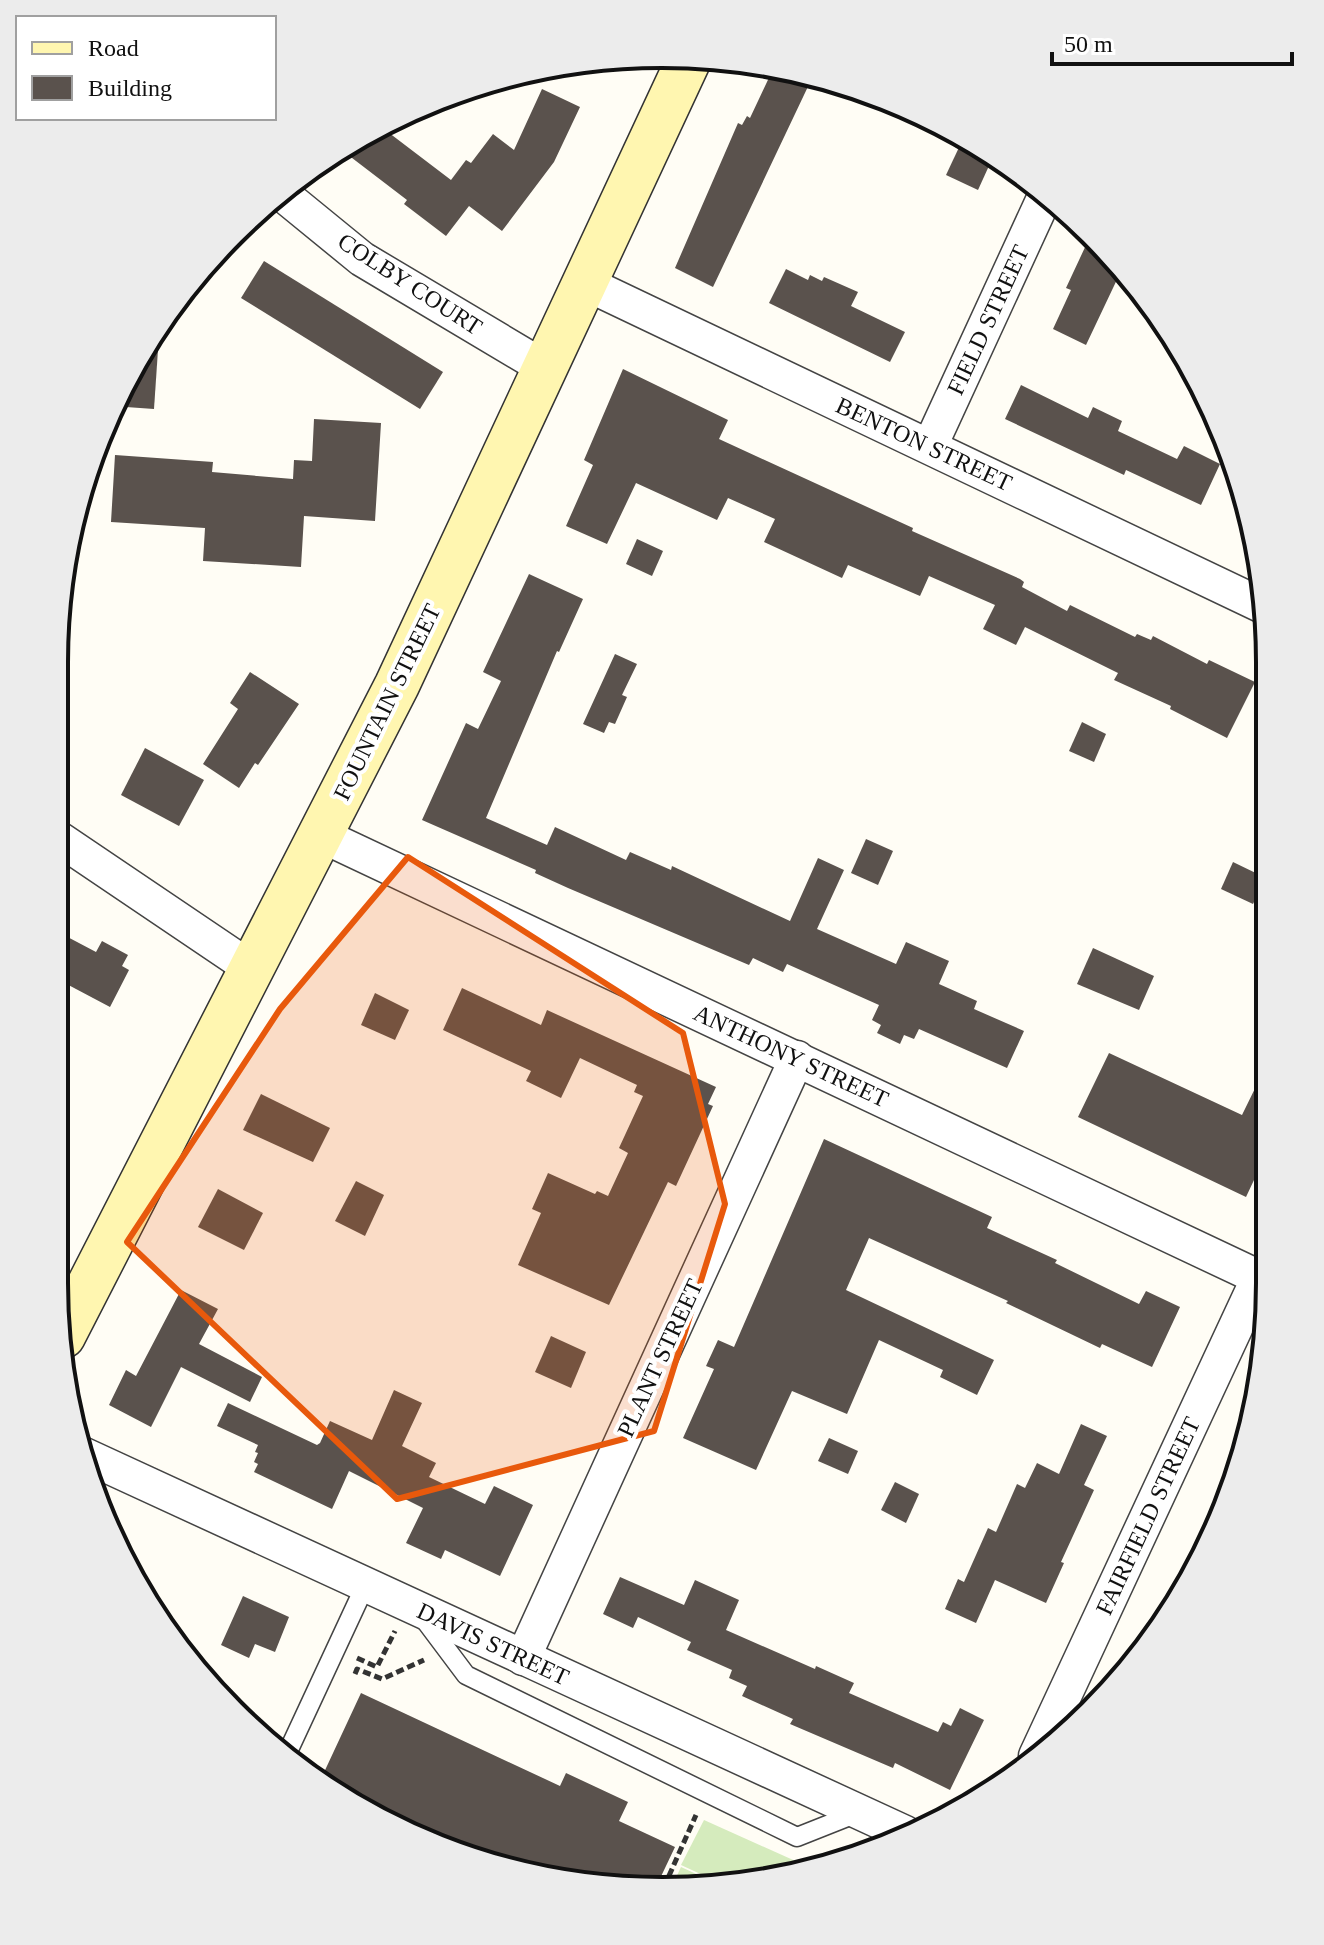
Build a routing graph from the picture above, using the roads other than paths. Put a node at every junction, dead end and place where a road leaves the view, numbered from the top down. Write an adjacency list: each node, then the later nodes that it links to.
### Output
1 (684, 69): 4 (main road, FOUNTAIN STREET)
2 (289, 200): 5 (street, COLBY COURT)
3 (1041, 205): 6 (street, FIELD STREET)
4 (583, 282): 5 (main road, FOUNTAIN STREET); 6 (street, BENTON STREET)
5 (545, 368): 8 (main road, FOUNTAIN STREET)
6 (930, 446): 7 (street, BENTON STREET)
7 (1253, 601)
8 (321, 835): 10 (main road, FOUNTAIN STREET); 11 (street, ANTHONY STREET)
9 (68, 845): 10 (street)
10 (252, 969): 14 (main road, FOUNTAIN STREET)
11 (797, 1058): 12 (street, ANTHONY STREET); 18 (street, PLANT STREET)
12 (1256, 1275)
13 (1256, 1286): 19 (street, FAIRFIELD STREET)
14 (69, 1324)
15 (96, 1460): 16 (street, DAVIS STREET)
16 (365, 1586): 17 (street, DAVIS STREET); 20 (lane)
17 (418, 1610): 18 (street, DAVIS STREET); 21 (lane)
18 (523, 1658): 21 (street, DAVIS STREET)
19 (1045, 1737)
20 (290, 1746)
21 (860, 1812): 22 (street, DAVIS STREET)
22 (896, 1829)

